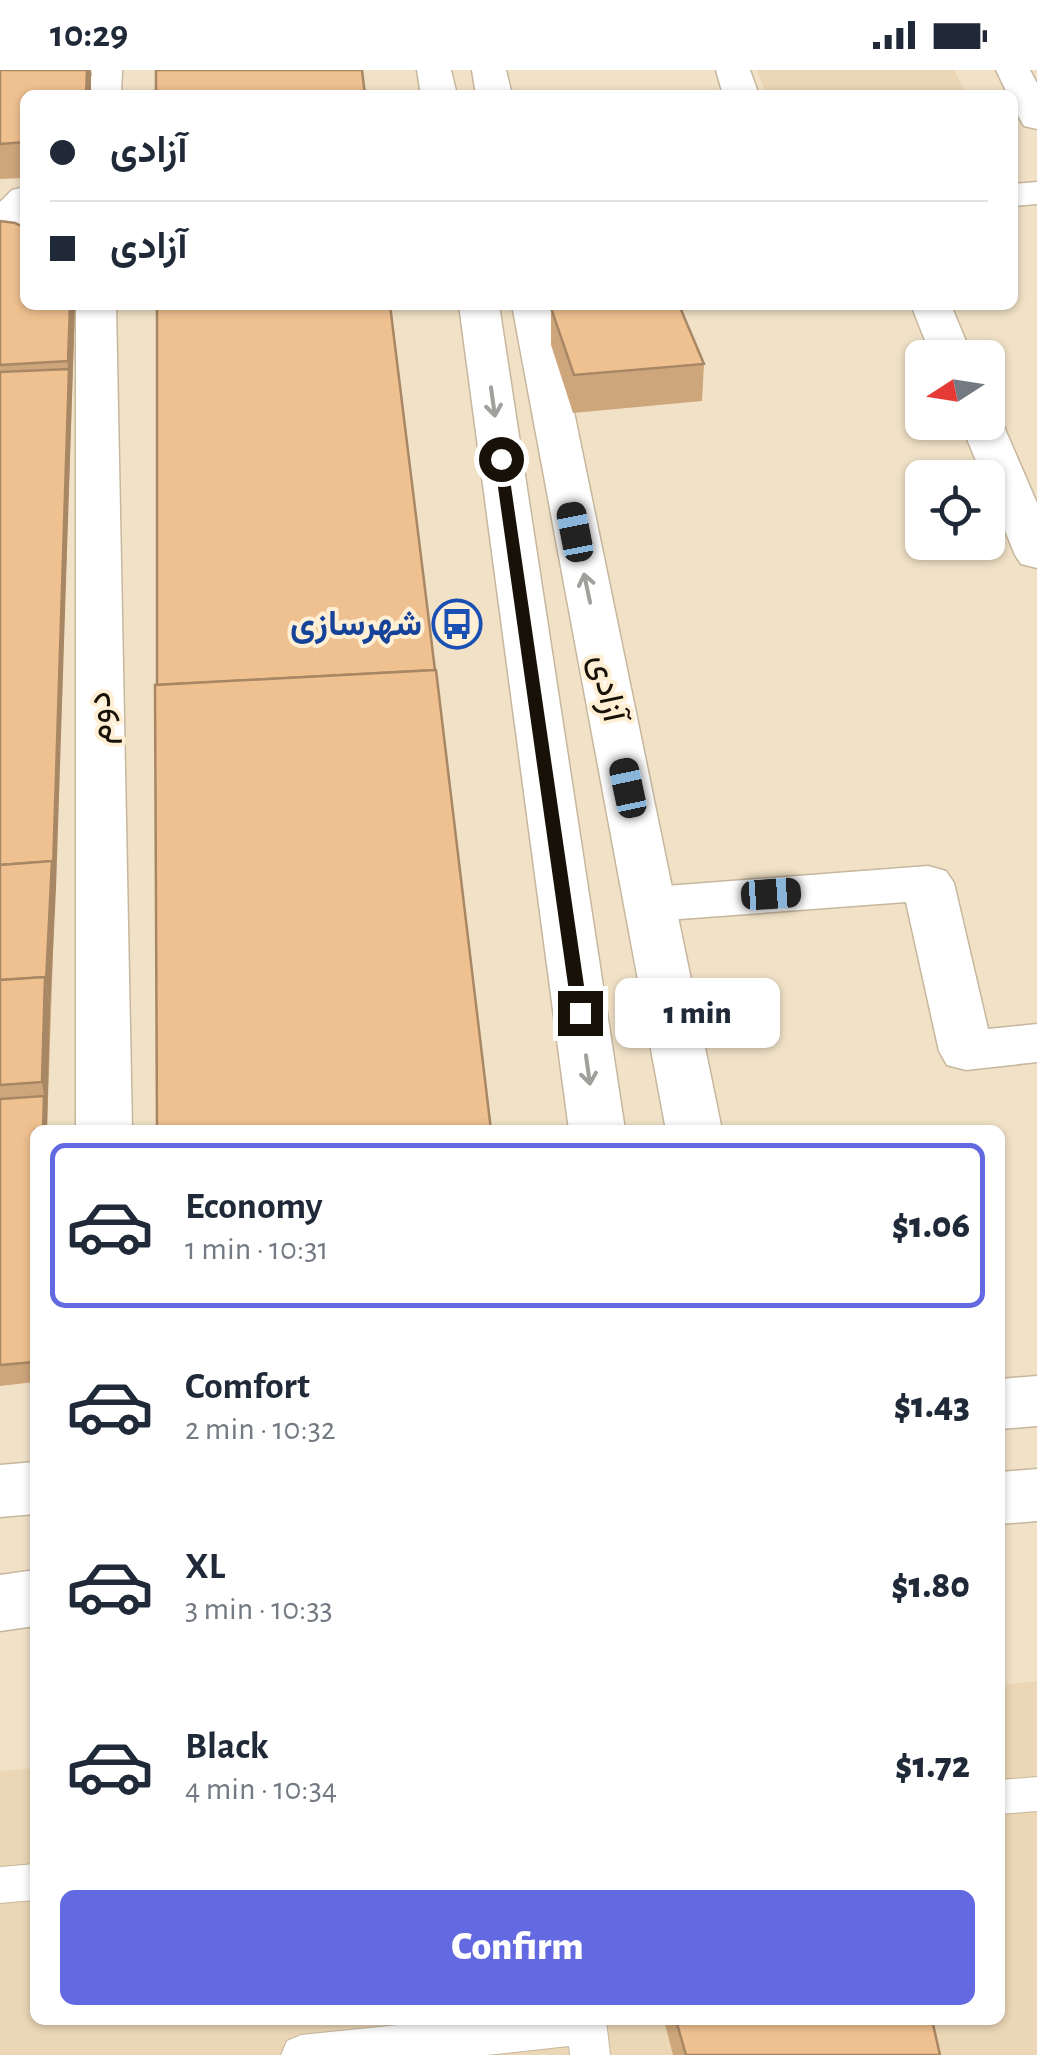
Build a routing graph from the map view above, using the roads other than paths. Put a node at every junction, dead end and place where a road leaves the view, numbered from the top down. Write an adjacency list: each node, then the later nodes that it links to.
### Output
1 (1013, 70): 2 (main road)
2 (1037, 118)
3 (20, 201): 4 (main road)
4 (20, 236)
5 (96, 310): 17 (main road, دوم)
6 (480, 310): 13 (main road, آزادی, one-way to 13)
7 (533, 310): 12 (main road, آزادی)
8 (933, 310): 9 (main road)
9 (946, 340)
10 (991, 440): 11 (main road)
11 (1027, 507): 14 (main road)
12 (575, 532): 13 (main road); 15 (main road, آزادی, one-way to 12)
13 (512, 536): 18 (main road, آزادی, one-way to 18)
14 (1037, 555)
15 (652, 904): 16 (main road); 19 (main road, آزادی)
16 (1037, 1043)
17 (104, 1125)
18 (596, 1125)
19 (693, 1125)
20 (30, 1488): 21 (main road)
21 (0, 1491)
22 (1037, 1495): 23 (main road)
23 (1005, 1498)
24 (30, 1599): 25 (main road)
25 (0, 1602)
26 (1037, 1794): 27 (lane)
27 (1005, 1797)
28 (30, 1882): 29 (lane)
29 (0, 1885)
30 (587, 2033): 31 (lane)
31 (300, 2055)

